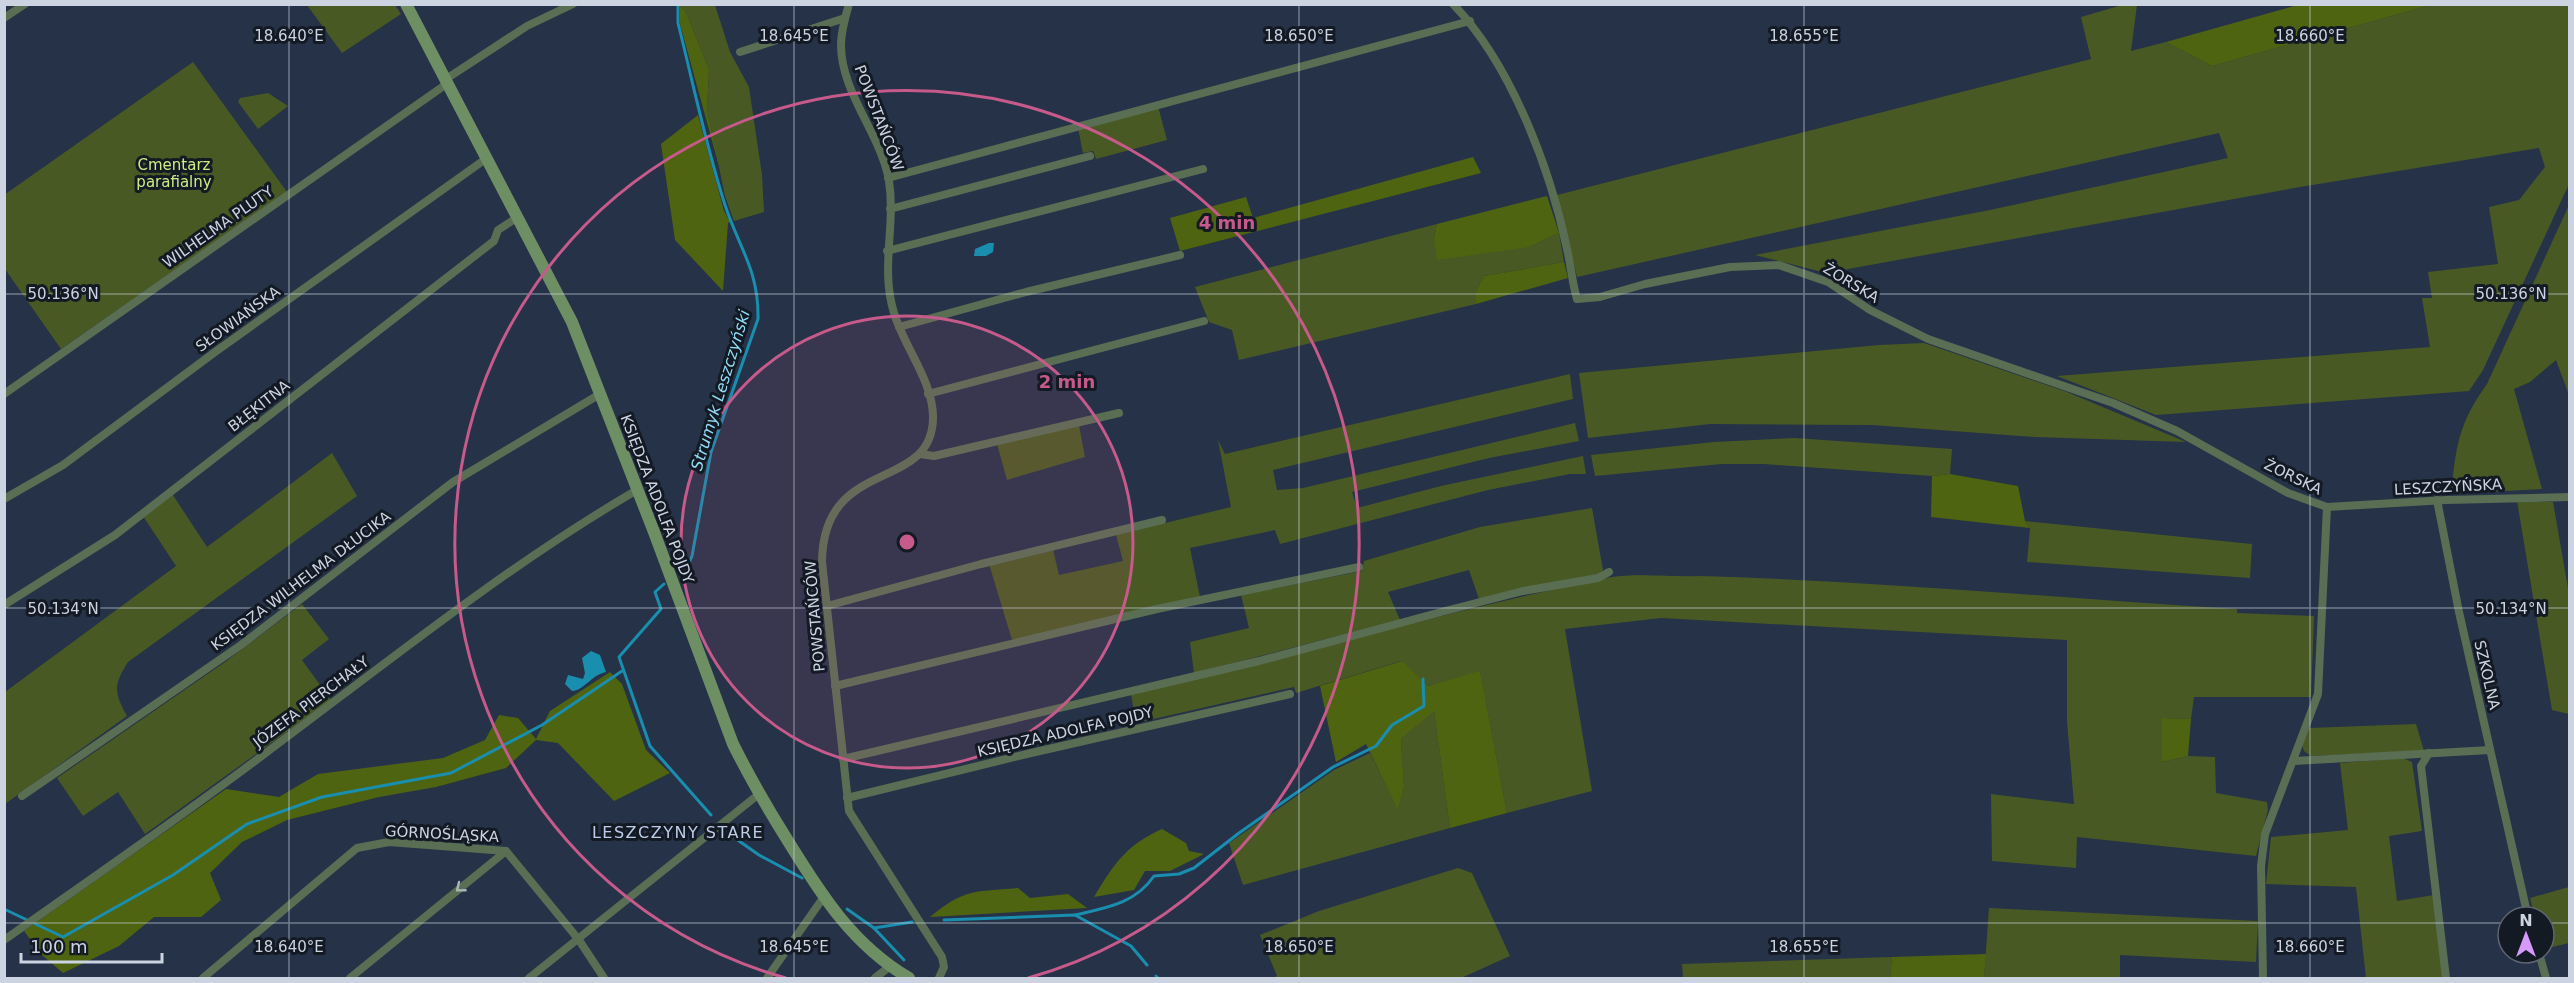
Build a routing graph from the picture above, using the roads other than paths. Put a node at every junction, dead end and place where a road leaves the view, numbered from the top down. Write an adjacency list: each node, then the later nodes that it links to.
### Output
1 (25, 4): 6 (street)
2 (406, 4): 10 (street, KSIĘDZA ADOLFA POJDY)
3 (573, 4): 10 (street, WILHELMA PLUTY)
4 (849, 4): 7 (street, POWSTAŃCÓW)
5 (1453, 4): 8 (street, ŻORSKA)
6 (4, 18)
7 (845, 18): 9 (street); 14 (street, POWSTAŃCÓW)
8 (1470, 21): 14 (street); 30 (street, ŻORSKA)
9 (740, 52)
10 (447, 81): 12 (street, KSIĘDZA ADOLFA POJDY); 21 (street, WILHELMA PLUTY)
11 (1090, 156): 15 (street)
12 (487, 158): 16 (street, KSIĘDZA ADOLFA POJDY); 28 (street, SŁOWIAŃSKA)
13 (1203, 169): 17 (street)
14 (888, 178): 15 (street, POWSTAŃCÓW)
15 (890, 209): 17 (street, POWSTAŃCÓW)
16 (518, 217): 22 (street, KSIĘDZA ADOLFA POJDY); 34 (street, BŁĘKITNA)
17 (887, 251): 20 (street, POWSTAŃCÓW)
18 (1180, 255): 20 (street)
19 (1204, 321): 23 (street)
20 (899, 327): 23 (street, POWSTAŃCÓW)
21 (4, 394)
22 (600, 394): 26 (street, KSIĘDZA ADOLFA POJDY); 45 (street, KSIĘDZA WILHELMA DŁUCIKA)
23 (928, 394): 25 (street, POWSTAŃCÓW)
24 (1119, 413): 25 (street)
25 (920, 454): 35 (street, POWSTAŃCÓW)
26 (637, 490): 44 (street, KSIĘDZA ADOLFA POJDY); 50 (street, JÓZEFA PIERCHAŁY)
27 (2570, 497): 29 (street, LESZCZYŃSKA)
28 (4, 499)
29 (2437, 500): 30 (street, LESZCZYŃSKA); 38 (street, SZKOLNA)
30 (2327, 507): 42 (street)
31 (1162, 520): 35 (street)
32 (1359, 567): 36 (street)
33 (1609, 572): 41 (street)
34 (4, 605)
35 (827, 606): 36 (street, POWSTAŃCÓW)
36 (835, 686): 41 (street, POWSTAŃCÓW)
37 (1290, 694): 46 (street, KSIĘDZA ADOLFA POJDY)
38 (2490, 750): 39 (street); 49 (street, SZKOLNA)
39 (2429, 753): 40 (street); 43 (street)
40 (2409, 754): 42 (street); 43 (street)
41 (843, 759): 46 (street, POWSTAŃCÓW)
42 (2294, 761): 61 (street)
43 (2421, 766): 62 (street)
44 (759, 794): 48 (street, KSIĘDZA ADOLFA POJDY); 51 (street)
45 (22, 796)
46 (847, 798): 60 (street, POWSTAŃCÓW)
47 (506, 851): 51 (street, GÓRNOŚLĄSKA); 53 (street, GÓRNOŚLĄSKA); 54 (street, one-way to 54)
48 (823, 898): 52 (street, KSIĘDZA ADOLFA POJDY); 57 (street)
49 (2525, 905)
50 (4, 940)
51 (579, 940): 55 (street); 56 (street, GÓRNOŚLĄSKA)
52 (889, 967): 58 (street); 59 (street, KSIĘDZA ADOLFA POJDY)
53 (203, 978)
54 (350, 978)
55 (529, 978)
56 (604, 978)
57 (767, 978)
58 (875, 978)
59 (909, 978)
60 (939, 978)
61 (2264, 978)
62 (2446, 978)

